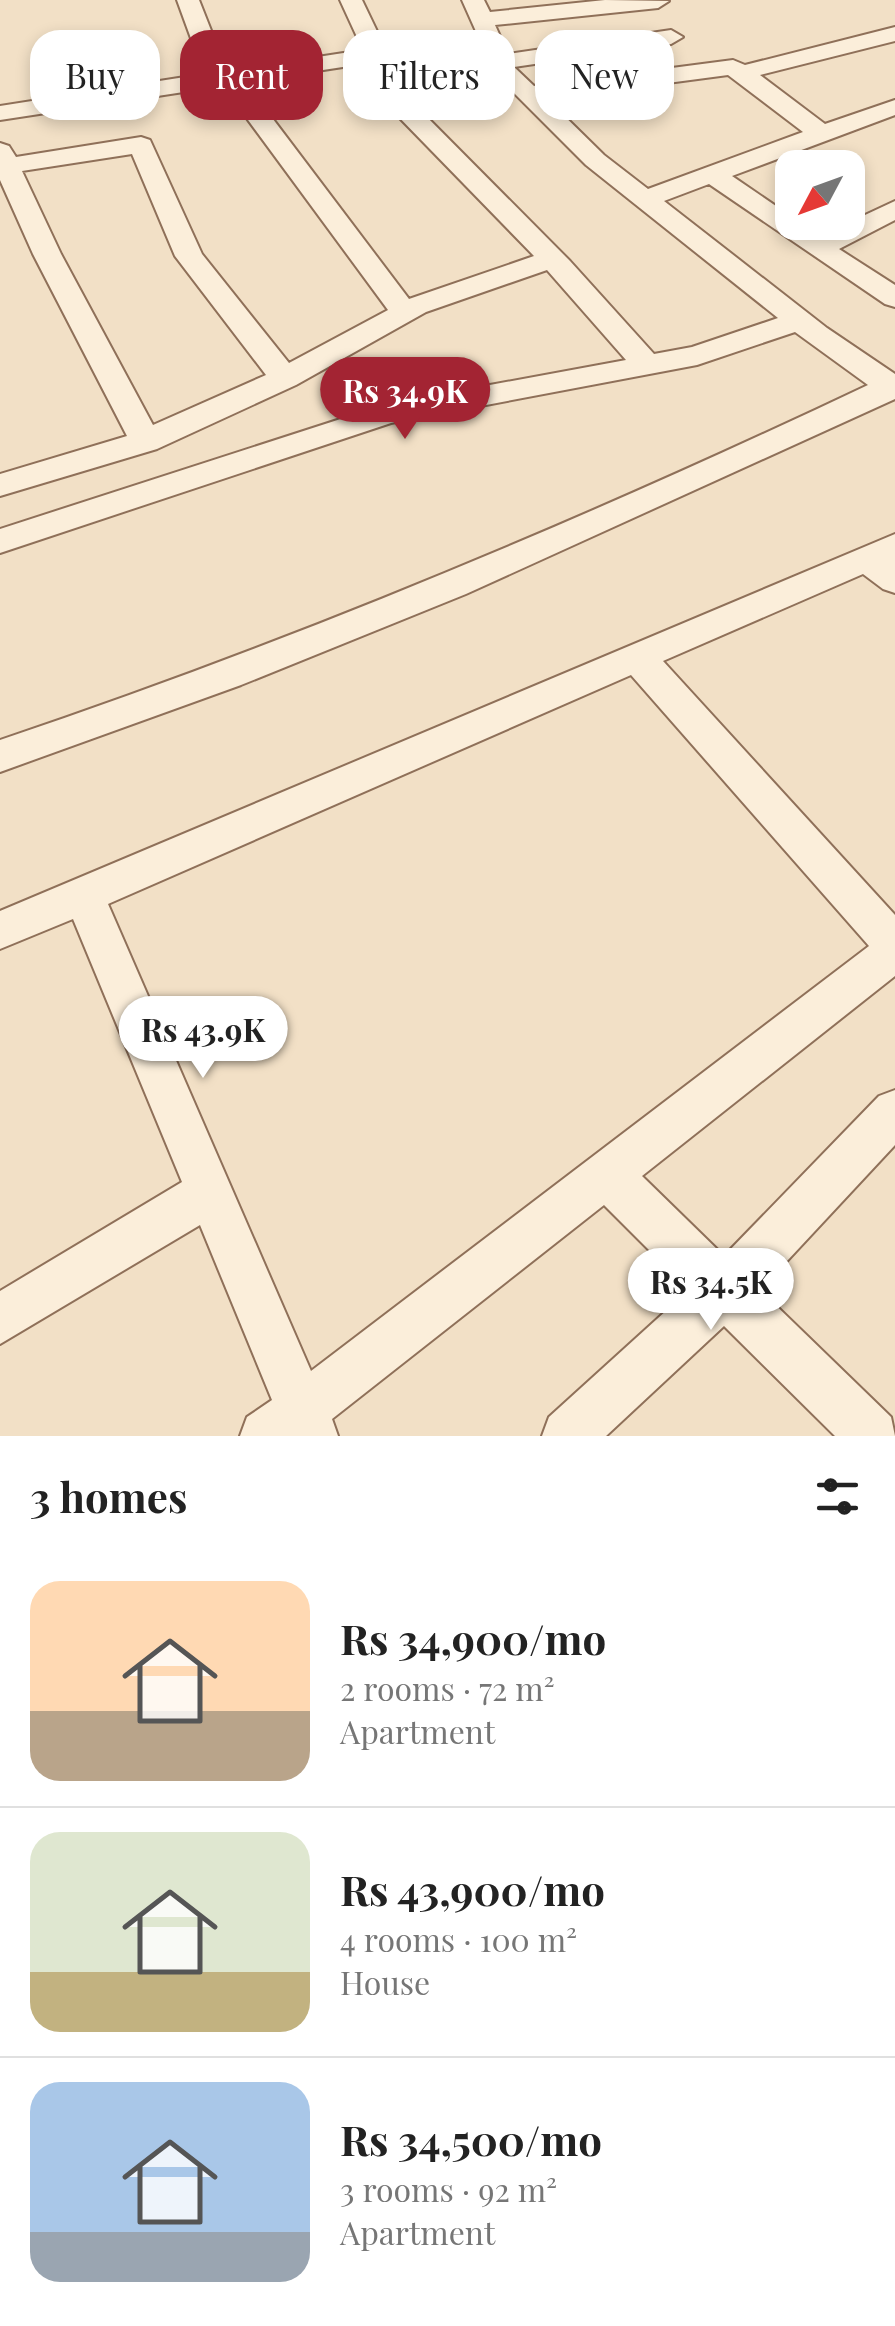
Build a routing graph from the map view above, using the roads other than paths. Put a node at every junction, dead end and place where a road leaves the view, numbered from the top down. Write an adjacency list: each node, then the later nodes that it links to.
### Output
1 (188, 0): 5 (street)
2 (350, 0): 6 (street)
3 (658, 1): 4 (street)
4 (478, 10)
5 (202, 30)
6 (364, 30)
7 (895, 34): 8 (street)
8 (741, 73): 11 (street); 16 (street)
9 (515, 79): 11 (street)
10 (180, 85): 13 (street)
11 (529, 94): 19 (street)
12 (895, 107): 16 (street)
13 (0, 112)
14 (256, 120): 24 (street)
15 (416, 120): 22 (street)
16 (822, 134): 18 (street)
17 (3, 158): 27 (street); 29 (street)
18 (712, 174): 19 (street); 21 (street)
19 (644, 199): 25 (street)
20 (895, 209): 21 (street)
21 (820, 248): 23 (street)
22 (552, 260): 24 (street); 26 (street)
23 (894, 296)
24 (405, 313): 27 (street)
25 (798, 321): 26 (street); 28 (street)
26 (648, 366): 31 (street)
27 (286, 378): 29 (street)
28 (894, 387): 34 (street)
29 (146, 441): 30 (street)
30 (0, 486)
31 (0, 541)
32 (886, 562): 33 (street)
33 (637, 657): 35 (street); 37 (street)
34 (0, 756)
35 (84, 895): 36 (street); 40 (street)
36 (0, 930)
37 (895, 948): 39 (street)
38 (895, 1112): 41 (street)
39 (606, 1174): 41 (street); 43 (street)
40 (210, 1192): 42 (street); 43 (street)
41 (725, 1290): 44 (street); 45 (street)
42 (0, 1319)
43 (293, 1427)
44 (568, 1436)
45 (872, 1436)

